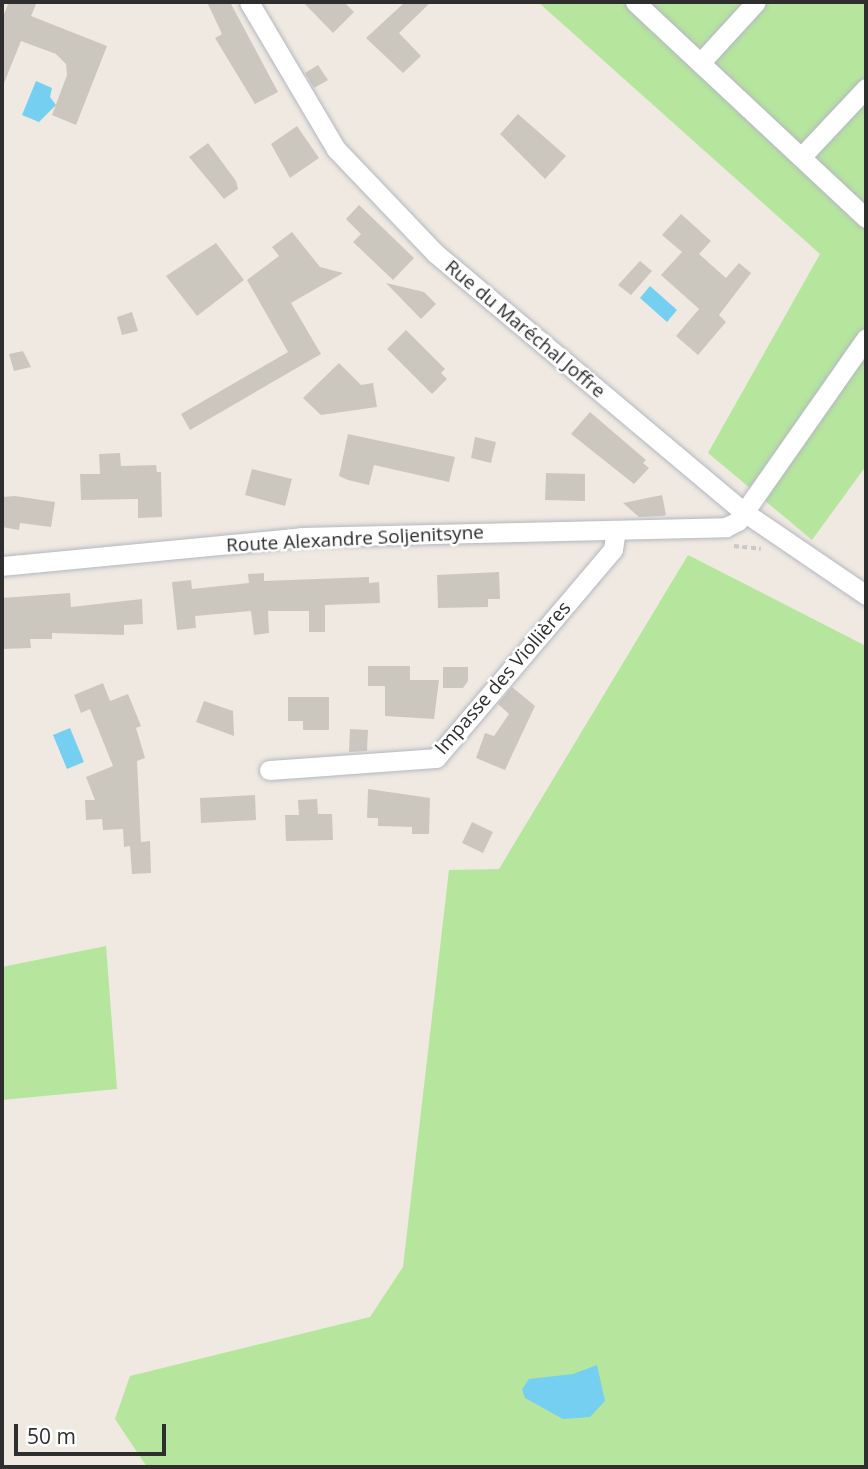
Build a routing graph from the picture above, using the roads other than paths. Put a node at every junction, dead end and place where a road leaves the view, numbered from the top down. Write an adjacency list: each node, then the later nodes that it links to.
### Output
1 (249, 2): 9 (street, Rue du Maréchal Joffre)
2 (636, 2): 4 (street)
3 (756, 2): 4 (street)
4 (701, 62): 6 (street)
5 (866, 88): 6 (street)
6 (803, 155): 7 (street)
7 (866, 218)
8 (866, 338): 9 (street)
9 (744, 512): 10 (street, Route Alexandre Soljenitsyne); 12 (street, Rue du Maréchal Joffre)
10 (616, 531): 11 (street, Route Alexandre Soljenitsyne); 13 (street, Impasse des Viollières)
11 (2, 566)
12 (866, 595)
13 (269, 770)

